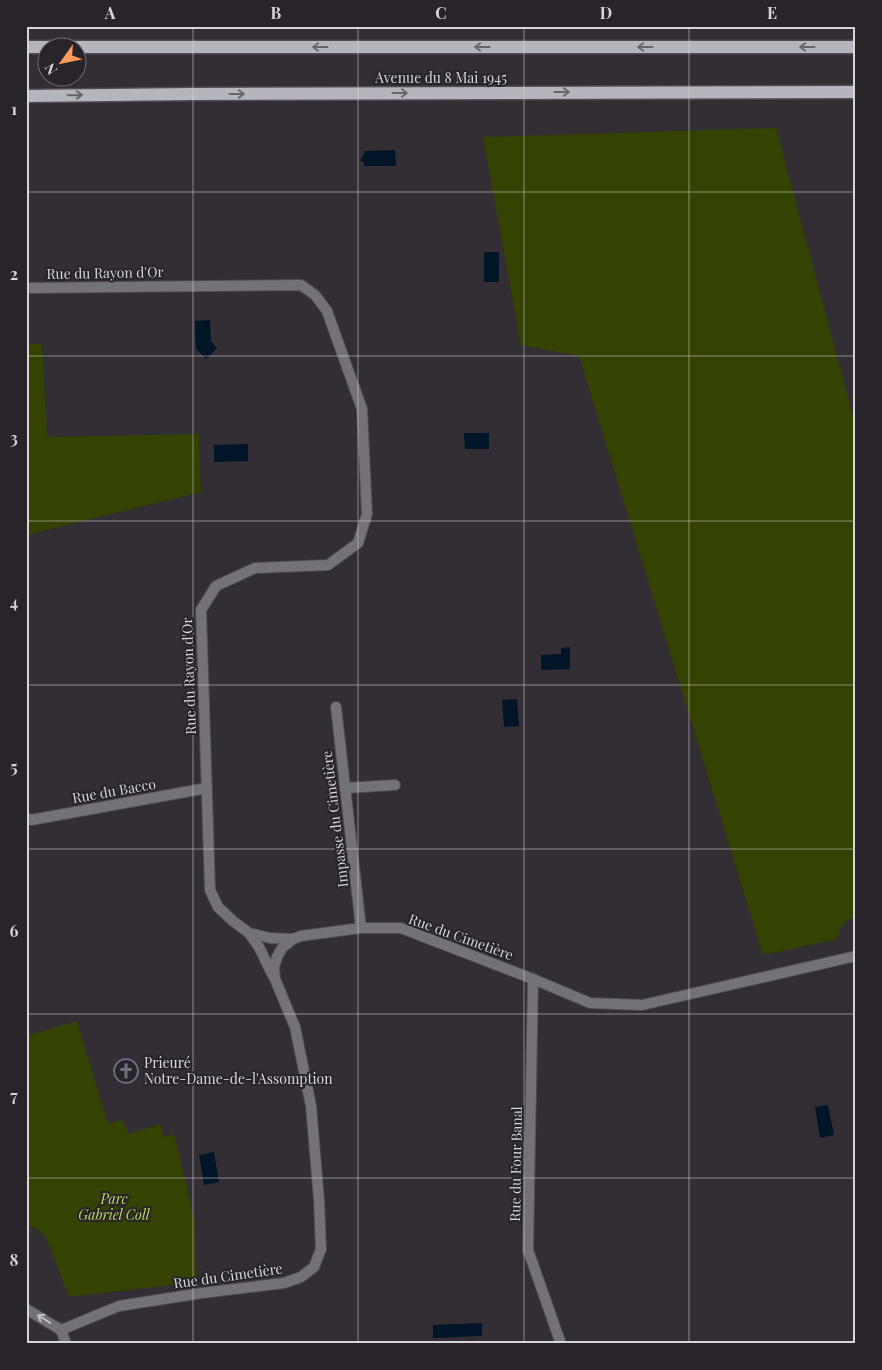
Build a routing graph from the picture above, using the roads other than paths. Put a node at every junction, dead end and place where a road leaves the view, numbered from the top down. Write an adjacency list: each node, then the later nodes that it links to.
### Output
1 (26, 47): 2 (main road, one-way to 1)
2 (856, 47)
3 (856, 92): 4 (main road, Avenue du 8 Mai 1945, one-way to 3)
4 (26, 96)
5 (26, 288): 8 (street, Rue du Rayon d'Or)
6 (336, 707): 9 (street, Impasse du Cimetière)
7 (395, 785): 9 (street)
8 (207, 788): 10 (street, Rue du Bacco); 12 (street, Rue du Rayon d'Or)
9 (345, 788): 11 (street, Impasse du Cimetière)
10 (26, 818)
11 (361, 928): 13 (street, Rue du Cimetière); 16 (street, Rue du Cimetière)
12 (249, 933): 13 (street, Rue du Rayon d'Or); 15 (street, Rue du Cimetière)
13 (293, 938): 15 (street)
14 (856, 956): 16 (street, Rue du Cimetière)
15 (275, 979): 18 (street, Rue du Cimetière)
16 (533, 979): 20 (street, Rue du Four Banal)
17 (26, 1309): 18 (street, one-way to 17)
18 (61, 1330): 19 (street)
19 (66, 1344)
20 (561, 1344)

